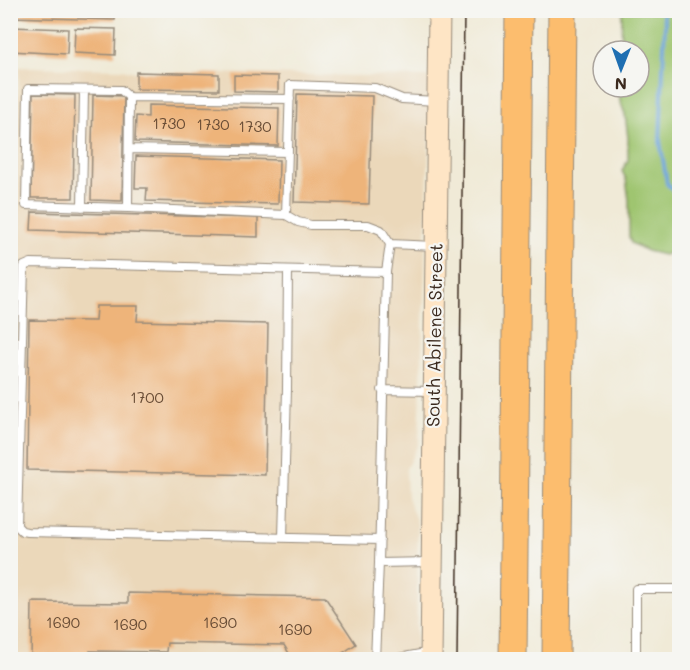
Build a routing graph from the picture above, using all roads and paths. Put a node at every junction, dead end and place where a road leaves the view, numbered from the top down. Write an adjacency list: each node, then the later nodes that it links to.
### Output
1 (439, 10): 7 (street, South Abilene Street)
2 (519, 10): 27 (highway)
3 (562, 10): 28 (highway)
4 (84, 90): 5 (lane); 10 (lane); 10 (lane)
5 (129, 97): 6 (lane); 8 (lane)
6 (290, 99): 7 (lane); 9 (lane)
7 (438, 102): 14 (street, South Abilene Street)
8 (129, 149): 9 (lane); 11 (lane)
9 (288, 152): 12 (lane)
10 (82, 207): 11 (lane)
11 (128, 208): 12 (lane)
12 (286, 214): 13 (lane)
13 (390, 244): 14 (lane); 16 (lane)
14 (435, 246): 18 (street, South Abilene Street)
15 (288, 270): 16 (lane); 19 (lane); 19 (lane)
16 (386, 272): 17 (lane)
17 (382, 390): 18 (lane); 20 (lane)
18 (434, 392): 22 (street, South Abilene Street)
19 (283, 538): 20 (lane)
20 (380, 540): 21 (lane)
21 (379, 562): 22 (lane); 25 (lane)
22 (432, 562): 24 (street, South Abilene Street)
23 (680, 589): 29 (lane)
24 (430, 656): 26 (lane)
25 (375, 660)
26 (388, 660)
27 (513, 660)
28 (556, 660)
29 (636, 660)

